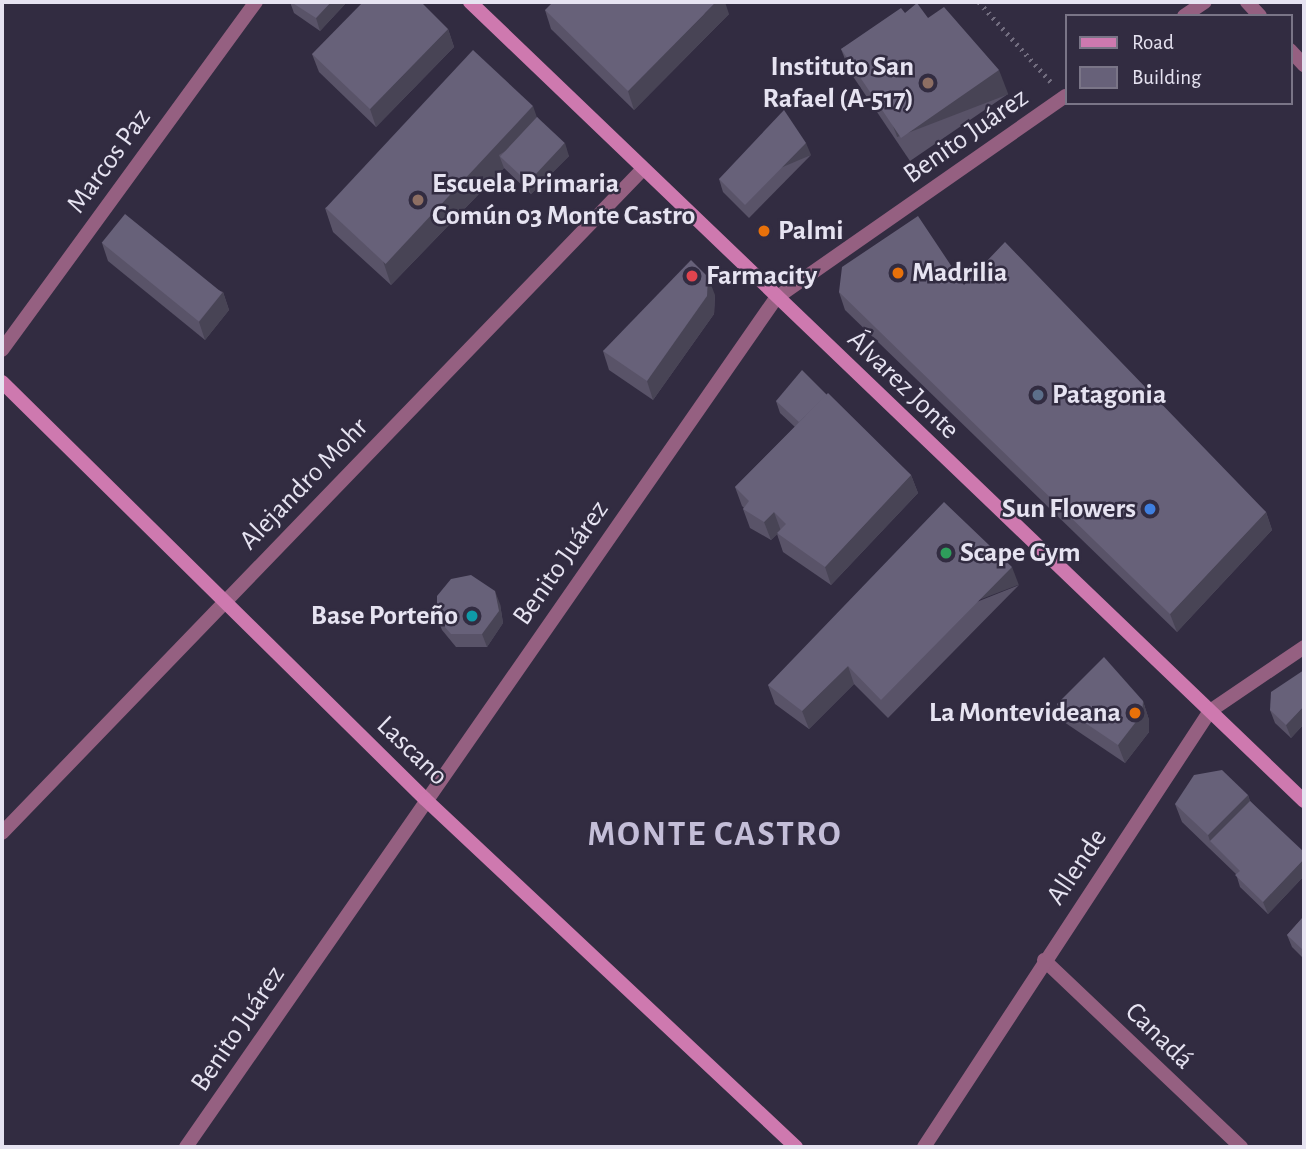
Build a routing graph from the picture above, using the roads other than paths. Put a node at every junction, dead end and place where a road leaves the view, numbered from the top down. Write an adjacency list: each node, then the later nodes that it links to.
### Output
1 (256, 2): 10 (street, Marcos Paz)
2 (470, 2): 8 (street, Álvarez Jonte)
3 (1205, 2): 4 (street)
4 (1187, 14)
5 (1292, 52): 6 (street)
6 (1304, 65)
7 (1064, 98): 9 (street, Benito Juárez)
8 (642, 170): 9 (street, Álvarez Jonte); 12 (street, Alejandro Mohr)
9 (776, 298): 14 (street, Álvarez Jonte); 15 (street, Benito Juárez)
10 (2, 350)
11 (2, 382): 12 (street, Lascano)
12 (225, 602): 15 (street, Lascano); 17 (street, Alejandro Mohr)
13 (1304, 647): 14 (street, Allende)
14 (1210, 711): 16 (street, Álvarez Jonte); 18 (street, Allende)
15 (425, 799): 19 (street, Benito Juárez); 20 (street, Lascano)
16 (1304, 801)
17 (2, 833)
18 (1044, 960): 21 (street, Allende); 22 (street, Canadá)
19 (186, 1147)
20 (796, 1147)
21 (924, 1147)
22 (1241, 1147)

